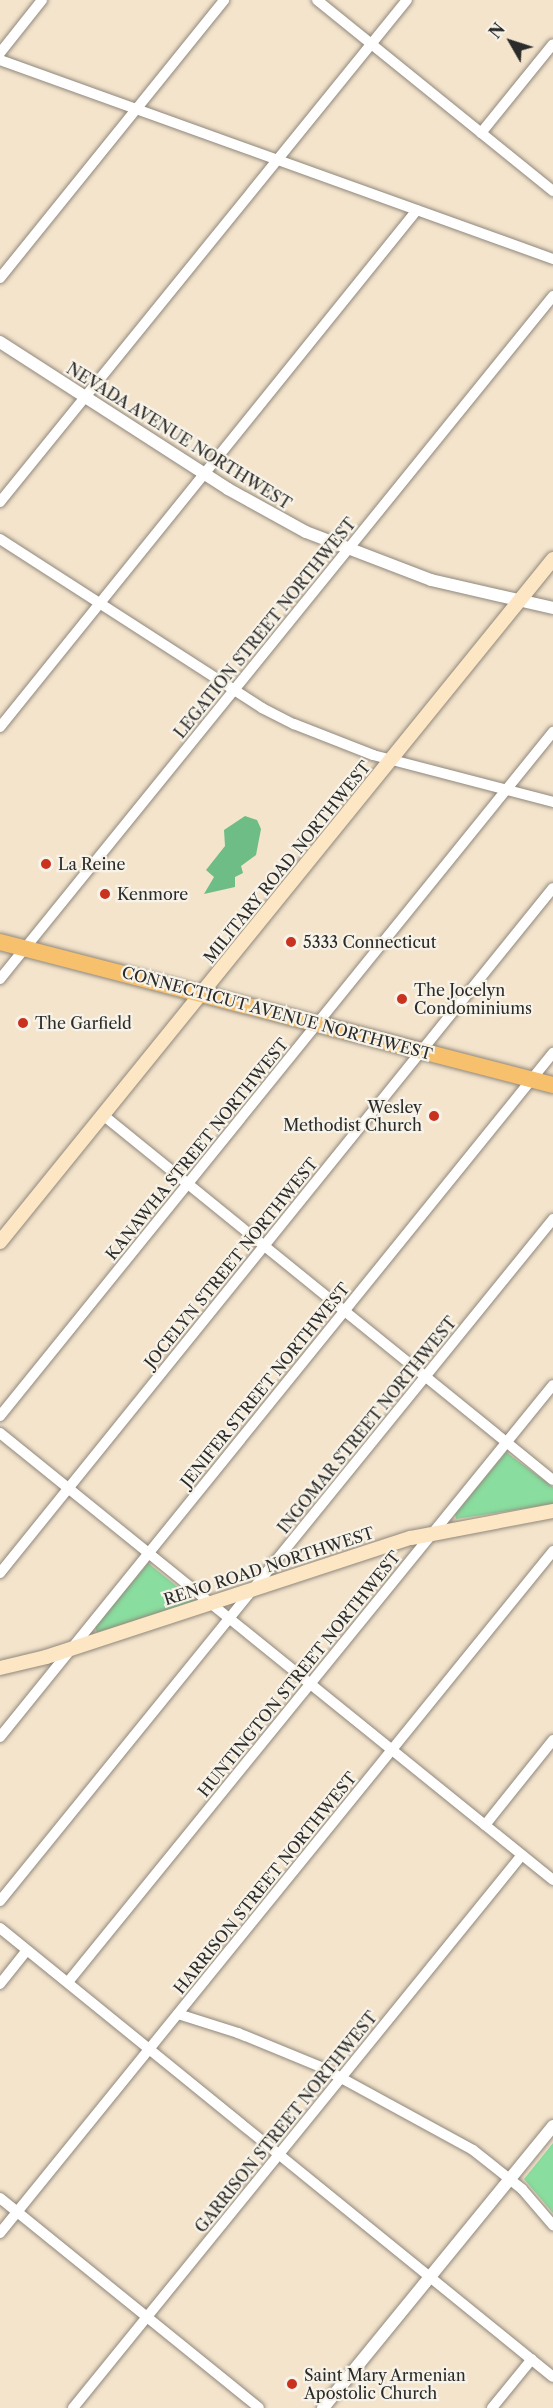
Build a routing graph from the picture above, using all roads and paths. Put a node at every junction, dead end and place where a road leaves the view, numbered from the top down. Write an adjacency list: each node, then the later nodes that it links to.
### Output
1 (42, 0): 7 (street)
2 (224, 0): 9 (street)
3 (317, 0): 5 (street)
4 (407, 0): 5 (street)
5 (371, 44): 10 (street); 11 (street)
6 (553, 44): 10 (street)
7 (0, 53)
8 (0, 60): 9 (street)
9 (136, 109): 11 (street); 15 (street)
10 (481, 133): 12 (street)
11 (277, 159): 13 (street); 18 (street)
12 (553, 191)
13 (417, 210): 14 (street); 19 (street)
14 (553, 259)
15 (0, 278)
16 (553, 296): 22 (street, LEGATION STREET NORTHWEST)
17 (0, 342): 18 (street, NEVADA AVENUE NORTHWEST)
18 (85, 397): 19 (street, NEVADA AVENUE NORTHWEST); 20 (street)
19 (205, 475): 22 (street, NEVADA AVENUE NORTHWEST); 25 (street)
20 (0, 502)
21 (0, 539): 25 (street)
22 (347, 550): 24 (street, NEVADA AVENUE NORTHWEST); 27 (street, LEGATION STREET NORTHWEST)
23 (553, 559): 24 (main road, MILITARY ROAD NORTHWEST)
24 (518, 602): 26 (street, NEVADA AVENUE NORTHWEST); 30 (main road, MILITARY ROAD NORTHWEST)
25 (100, 603): 27 (street); 28 (street)
26 (553, 608)
27 (234, 690): 30 (street); 35 (street, LEGATION STREET NORTHWEST)
28 (0, 727)
29 (553, 732): 31 (street, KANAWHA STREET NORTHWEST)
30 (392, 759): 31 (street); 37 (main road, MILITARY ROAD NORTHWEST)
31 (507, 789): 32 (street); 38 (street, KANAWHA STREET NORTHWEST)
32 (553, 802)
33 (553, 888): 39 (street, JOCELYN STREET NORTHWEST)
34 (0, 942): 35 (main road, CONNECTICUT AVENUE NORTHWEST)
35 (25, 948): 36 (street, LEGATION STREET NORTHWEST); 37 (main road, CONNECTICUT AVENUE NORTHWEST)
36 (0, 979)
37 (201, 994): 38 (main road, CONNECTICUT AVENUE NORTHWEST); 43 (main road, MILITARY ROAD NORTHWEST)
38 (317, 1024): 39 (main road, CONNECTICUT AVENUE NORTHWEST); 44 (street, KANAWHA STREET NORTHWEST)
39 (422, 1051): 41 (main road, CONNECTICUT AVENUE NORTHWEST); 47 (street, JOCELYN STREET NORTHWEST)
40 (553, 1053): 41 (street, JENIFER STREET NORTHWEST)
41 (532, 1080): 42 (main road, CONNECTICUT AVENUE NORTHWEST); 48 (street, JENIFER STREET NORTHWEST)
42 (553, 1086)
43 (103, 1115): 44 (street); 46 (main road, MILITARY ROAD NORTHWEST)
44 (188, 1184): 47 (street); 51 (street, KANAWHA STREET NORTHWEST)
45 (553, 1219): 49 (street, INGOMAR STREET NORTHWEST)
46 (0, 1242)
47 (264, 1246): 48 (street); 55 (street, JOCELYN STREET NORTHWEST)
48 (344, 1310): 49 (street); 59 (street, JENIFER STREET NORTHWEST)
49 (425, 1376): 53 (street); 61 (street, INGOMAR STREET NORTHWEST)
50 (553, 1384): 53 (street, HUNTINGTON STREET NORTHWEST)
51 (0, 1416)
52 (0, 1432): 55 (street)
53 (506, 1442): 54 (street); 57 (street, HUNTINGTON STREET NORTHWEST)
54 (553, 1480)
55 (69, 1488): 59 (street); 60 (street, JOCELYN STREET NORTHWEST)
56 (553, 1511): 57 (main road, RENO ROAD NORTHWEST)
57 (432, 1532): 61 (main road, RENO ROAD NORTHWEST); 66 (street, HUNTINGTON STREET NORTHWEST)
58 (553, 1551): 69 (street, HARRISON STREET NORTHWEST)
59 (148, 1553): 62 (street); 64 (street, JENIFER STREET NORTHWEST)
60 (0, 1573)
61 (253, 1589): 62 (main road, RENO ROAD NORTHWEST); 63 (street, INGOMAR STREET NORTHWEST)
62 (210, 1603): 63 (street); 64 (main road, RENO ROAD NORTHWEST)
63 (230, 1618): 66 (street); 73 (street, INGOMAR STREET NORTHWEST)
64 (71, 1648): 65 (main road, RENO ROAD NORTHWEST); 67 (street, JENIFER STREET NORTHWEST)
65 (0, 1668)
66 (311, 1684): 69 (street); 76 (street, HUNTINGTON STREET NORTHWEST)
67 (0, 1737)
68 (553, 1740): 70 (street)
69 (392, 1749): 70 (street); 78 (street, HARRISON STREET NORTHWEST)
70 (484, 1825): 71 (street)
71 (522, 1855): 72 (street); 80 (street, GARRISON STREET NORTHWEST)
72 (553, 1880)
73 (0, 1901)
74 (0, 1928): 75 (street)
75 (27, 1950): 76 (street); 77 (street)
76 (68, 1982): 79 (street)
77 (0, 1984)
78 (178, 2014): 79 (street, HARRISON STREET NORTHWEST); 80 (street)
79 (150, 2049): 82 (street); 85 (street, HARRISON STREET NORTHWEST)
80 (341, 2077): 82 (street, GARRISON STREET NORTHWEST); 83 (street)
81 (553, 2126): 83 (street)
82 (279, 2154): 88 (street); 89 (street, GARRISON STREET NORTHWEST)
83 (510, 2179): 86 (street); 88 (street)
84 (0, 2198): 85 (street)
85 (17, 2212): 87 (street, HARRISON STREET NORTHWEST); 89 (street)
86 (553, 2225)
87 (0, 2233)
88 (430, 2277): 90 (street); 94 (street)
89 (147, 2317): 92 (street, GARRISON STREET NORTHWEST); 93 (street)
90 (532, 2360): 91 (street); 95 (street)
91 (553, 2377)
92 (73, 2408)
93 (259, 2408)
94 (323, 2408)
95 (492, 2408)

